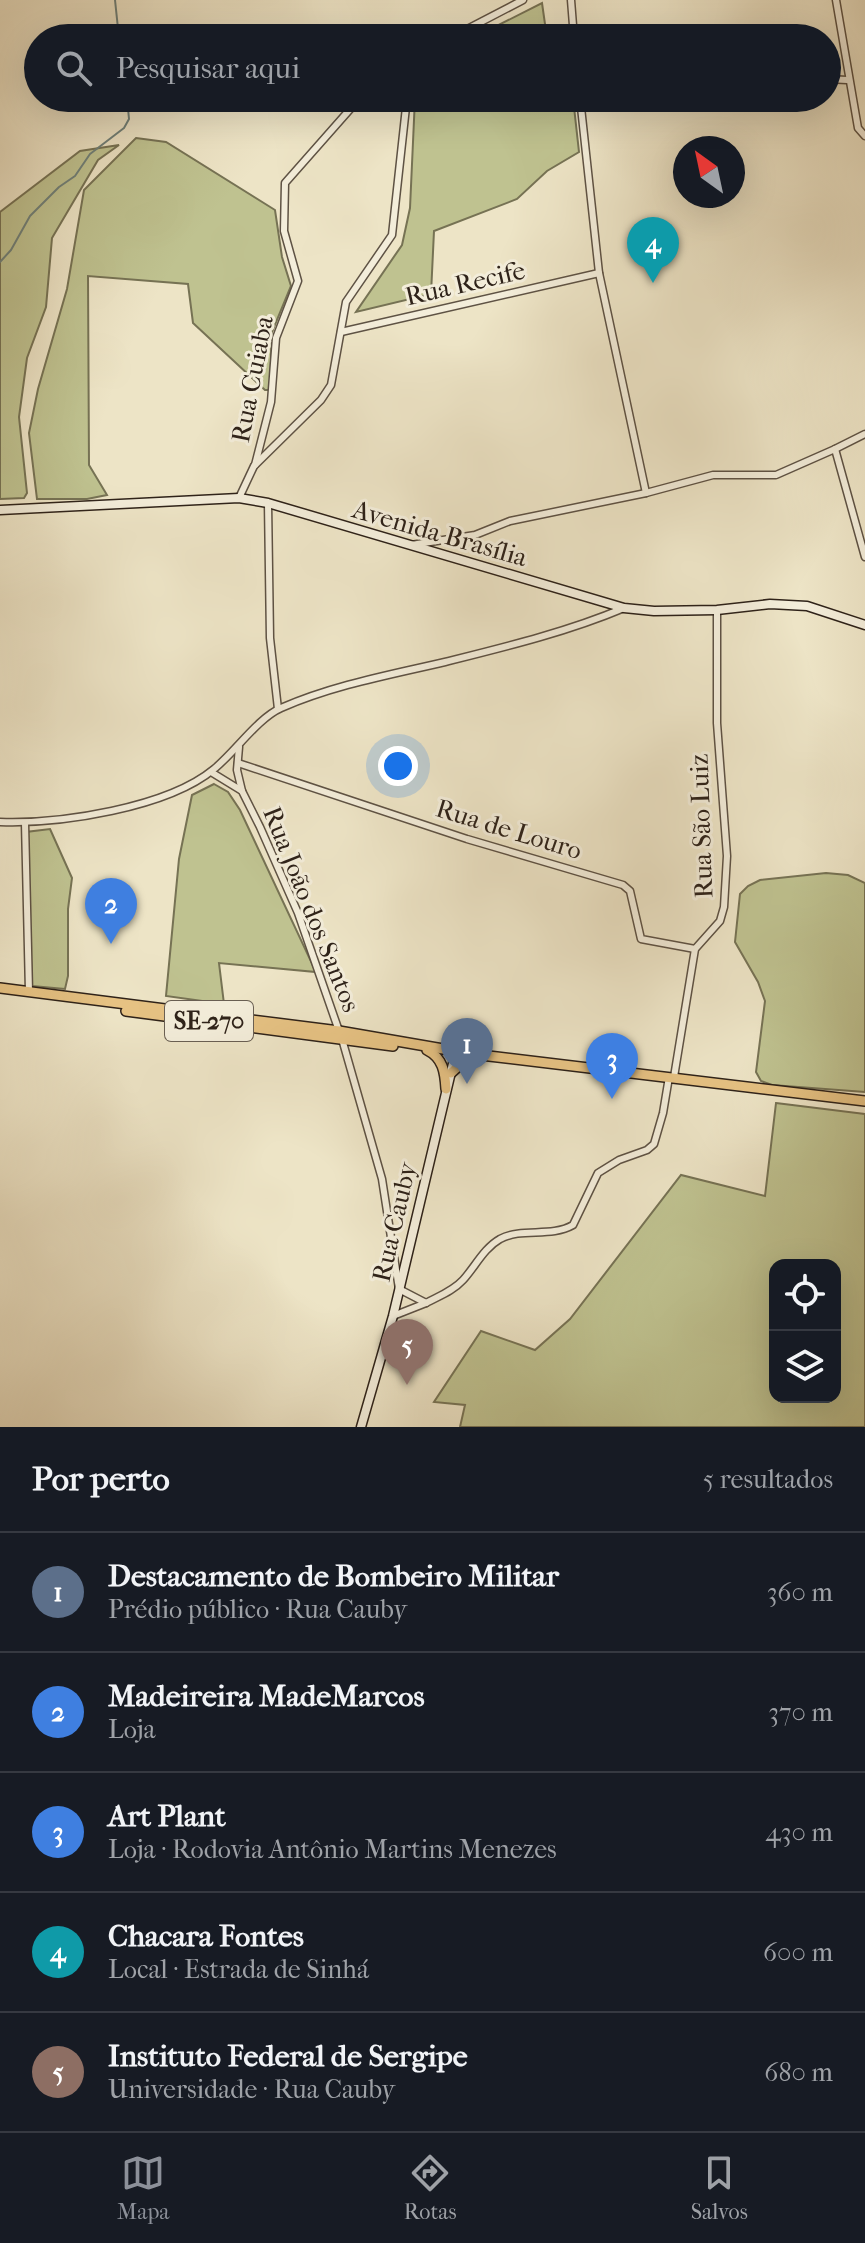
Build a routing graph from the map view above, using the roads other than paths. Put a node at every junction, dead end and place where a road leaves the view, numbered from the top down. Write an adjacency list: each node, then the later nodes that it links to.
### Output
1 (523, 0): 4 (street)
2 (571, 0): 5 (street)
3 (836, 0): 6 (street)
4 (477, 24)
5 (573, 24)
6 (839, 24)
7 (841, 36): 9 (street)
8 (841, 80): 9 (street)
9 (847, 80): 13 (street)
10 (348, 112): 18 (street, Rua Cuiaba)
11 (405, 112): 15 (street)
12 (582, 112): 14 (street)
13 (865, 136)
14 (599, 273): 15 (street, Rua Recife); 19 (street)
15 (341, 332): 18 (street)
16 (865, 434): 17 (street)
17 (835, 449): 19 (street); 24 (street)
18 (254, 466): 20 (street)
19 (646, 493): 23 (street)
20 (239, 498): 21 (main road, Avenida Brasília); 22 (main road, Avenida Brasília)
21 (268, 503): 23 (main road, Avenida Brasília); 28 (street)
22 (0, 510)
23 (411, 545): 25 (main road, Avenida Brasília)
24 (865, 557)
25 (624, 608): 26 (main road, Avenida Brasília); 28 (street)
26 (717, 610): 27 (main road, Avenida Brasília); 35 (street, Rua São Luiz)
27 (863, 623)
28 (278, 709): 29 (street)
29 (239, 747): 30 (street); 31 (street)
30 (238, 763): 32 (street); 35 (street, Rua de Louro)
31 (211, 772): 32 (street, Rua João dos Santos); 34 (street)
32 (242, 791): 38 (street, Rua João dos Santos)
33 (0, 822): 34 (street)
34 (25, 823): 37 (street)
35 (695, 949): 44 (street)
36 (0, 990): 37 (main road, SE-270); 38 (main road, SE-270)
37 (29, 992): 38 (main road, SE-270)
38 (341, 1035): 39 (main road, SE-270); 40 (main road, SE-270); 47 (street, Rua João dos Santos)
39 (427, 1050): 40 (main road, SE-270); 45 (main road)
40 (444, 1050): 41 (main road, SE-270)
41 (456, 1051): 42 (main road, SE-270); 43 (main road, Rua Cauby)
42 (472, 1054): 43 (main road); 44 (main road, SE-270)
43 (451, 1073): 45 (main road, Rua Cauby)
44 (672, 1077): 46 (main road, SE-270); 48 (street)
45 (446, 1089): 47 (main road, Rua Cauby)
46 (865, 1101)
47 (399, 1289): 48 (street); 49 (main road, Rua Cauby)
48 (426, 1303): 49 (street)
49 (393, 1316): 50 (main road, Rua Cauby)
50 (361, 1427)

